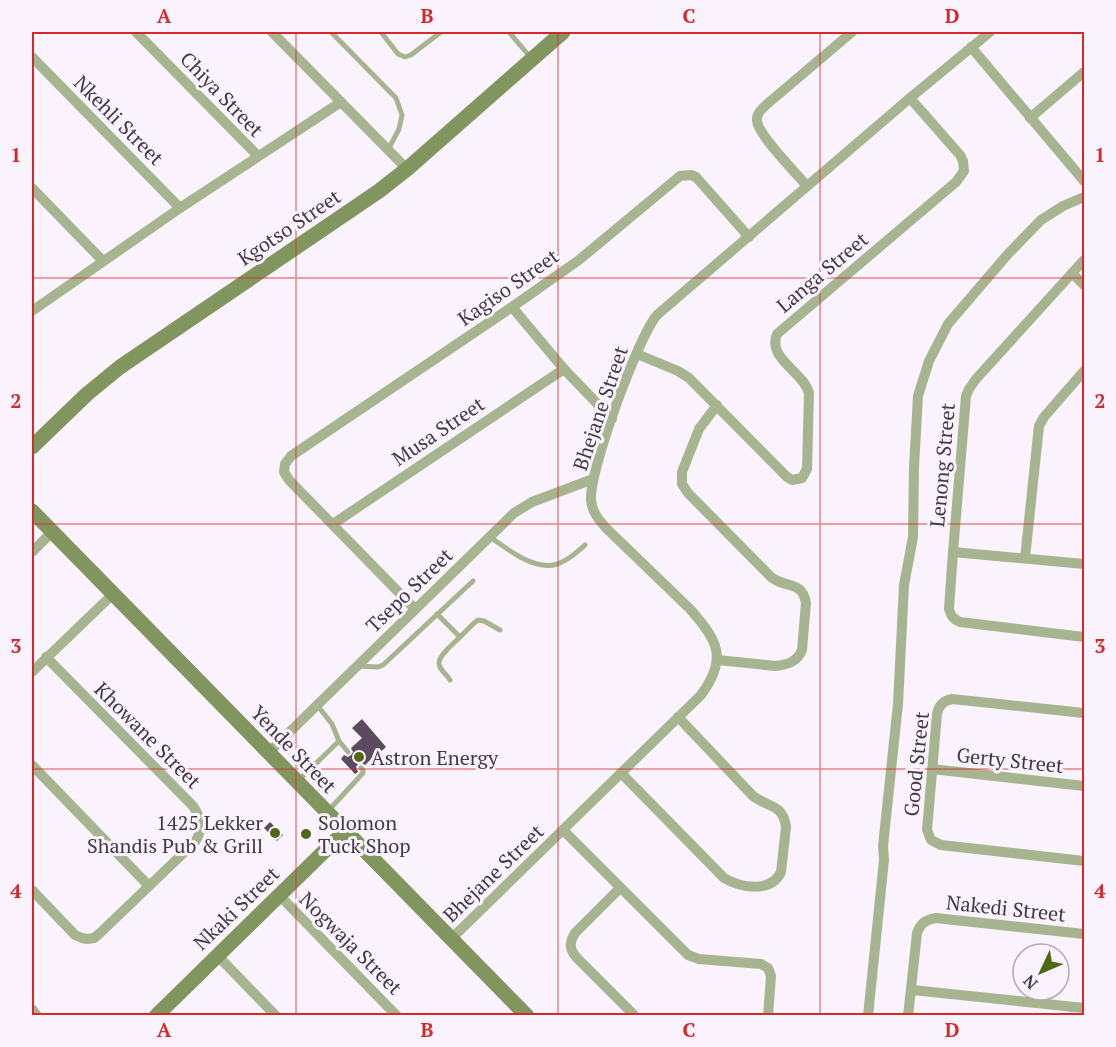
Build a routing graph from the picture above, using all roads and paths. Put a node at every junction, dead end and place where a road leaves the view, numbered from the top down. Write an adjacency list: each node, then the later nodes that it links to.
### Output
1 (136, 32): 18 (street, Chiya Street)
2 (272, 32): 15 (street)
3 (331, 32): 17 (lane)
4 (381, 32): 5 (lane)
5 (441, 32)
6 (509, 32): 12 (lane)
7 (563, 32): 12 (street, Kgotso Street)
8 (852, 32): 21 (street)
9 (990, 32): 10 (street, Bhejane Street)
10 (971, 47): 14 (street, Bhejane Street); 16 (street)
11 (32, 57): 24 (street, Nkehli Street)
12 (532, 59): 19 (street, Kgotso Street)
13 (1084, 72): 16 (street)
14 (910, 98): 21 (street, Bhejane Street); 35 (street, Langa Street)
15 (341, 102): 17 (street); 18 (street)
16 (1030, 118): 20 (street)
17 (388, 150): 19 (street)
18 (258, 156): 24 (street)
19 (407, 169): 37 (street, Kgotso Street)
20 (1084, 181)
21 (807, 186): 25 (street, Bhejane Street)
22 (32, 188): 27 (street)
23 (1084, 197): 93 (street)
24 (180, 208): 27 (street)
25 (749, 237): 30 (street, Kagiso Street); 32 (street, Bhejane Street)
26 (1084, 260): 28 (street, Lenong Street)
27 (103, 261): 31 (street)
28 (1072, 273): 29 (street); 45 (street, Lenong Street)
29 (1084, 285)
30 (512, 307): 33 (street); 40 (street, Kagiso Street)
31 (32, 311)
32 (636, 354): 35 (street, Langa Street); 36 (street, Bhejane Street)
33 (564, 369): 36 (street); 40 (street, Musa Street)
34 (1084, 371): 46 (street)
35 (717, 405): 56 (street)
36 (612, 419): 38 (street, Bhejane Street)
37 (32, 447)
38 (593, 479): 42 (street, Tsepo Street); 56 (street, Bhejane Street)
39 (32, 511): 41 (street, Yende Street)
40 (333, 524): 50 (street)
41 (52, 532): 44 (street); 49 (street, Yende Street)
42 (490, 537): 43 (lane); 50 (street, Tsepo Street)
43 (585, 545)
44 (32, 552)
45 (952, 552): 46 (street); 54 (street, Lenong Street)
46 (1025, 558): 47 (street)
47 (1084, 564)
48 (473, 581): 51 (lane)
49 (113, 594): 55 (street); 65 (street, Yende Street)
50 (415, 609): 57 (street, Tsepo Street)
51 (437, 614): 53 (lane); 57 (lane)
52 (500, 630): 53 (lane)
53 (460, 637): 59 (lane)
54 (1084, 637)
55 (46, 657): 58 (street); 76 (street, Khowane Street)
56 (718, 660): 62 (street, Bhejane Street)
57 (357, 666): 60 (street, Tsepo Street)
58 (32, 672)
59 (450, 680)
60 (317, 705): 63 (lane); 65 (street, Tsepo Street)
61 (1084, 714): 68 (street, Good Street)
62 (678, 717): 69 (street, Bhejane Street); 69 (street)
63 (339, 741): 64 (lane); 70 (lane)
64 (348, 752)
65 (268, 753): 70 (street, Yende Street)
66 (32, 765): 76 (street)
67 (362, 768): 72 (lane)
68 (932, 769): 71 (street, Gerty Street); 75 (street, Good Street)
69 (621, 773): 73 (street, Bhejane Street)
70 (297, 782): 72 (street, Yende Street)
71 (1084, 786)
72 (327, 813): 74 (street, Yende Street)
73 (563, 830): 77 (street); 81 (street, Bhejane Street)
74 (345, 831): 79 (street, Nkaki Street); 81 (street, Yende Street)
75 (1084, 861)
76 (150, 886): 78 (street, Khowane Street)
77 (620, 888): 91 (street); 92 (street)
78 (32, 890)
79 (279, 895): 82 (street, Nkaki Street); 89 (street, Nogwaja Street)
80 (1084, 934): 83 (street, Nakedi Street)
81 (451, 939): 90 (street, Yende Street)
82 (217, 955): 87 (street, Nkaki Street); 88 (street)
83 (912, 990): 84 (street); 94 (street)
84 (1084, 1008)
85 (32, 1010): 86 (street)
86 (37, 1016)
87 (156, 1016)
88 (276, 1016)
89 (398, 1016)
90 (527, 1016)
91 (634, 1016)
92 (768, 1016)
93 (868, 1016)
94 (908, 1016)

